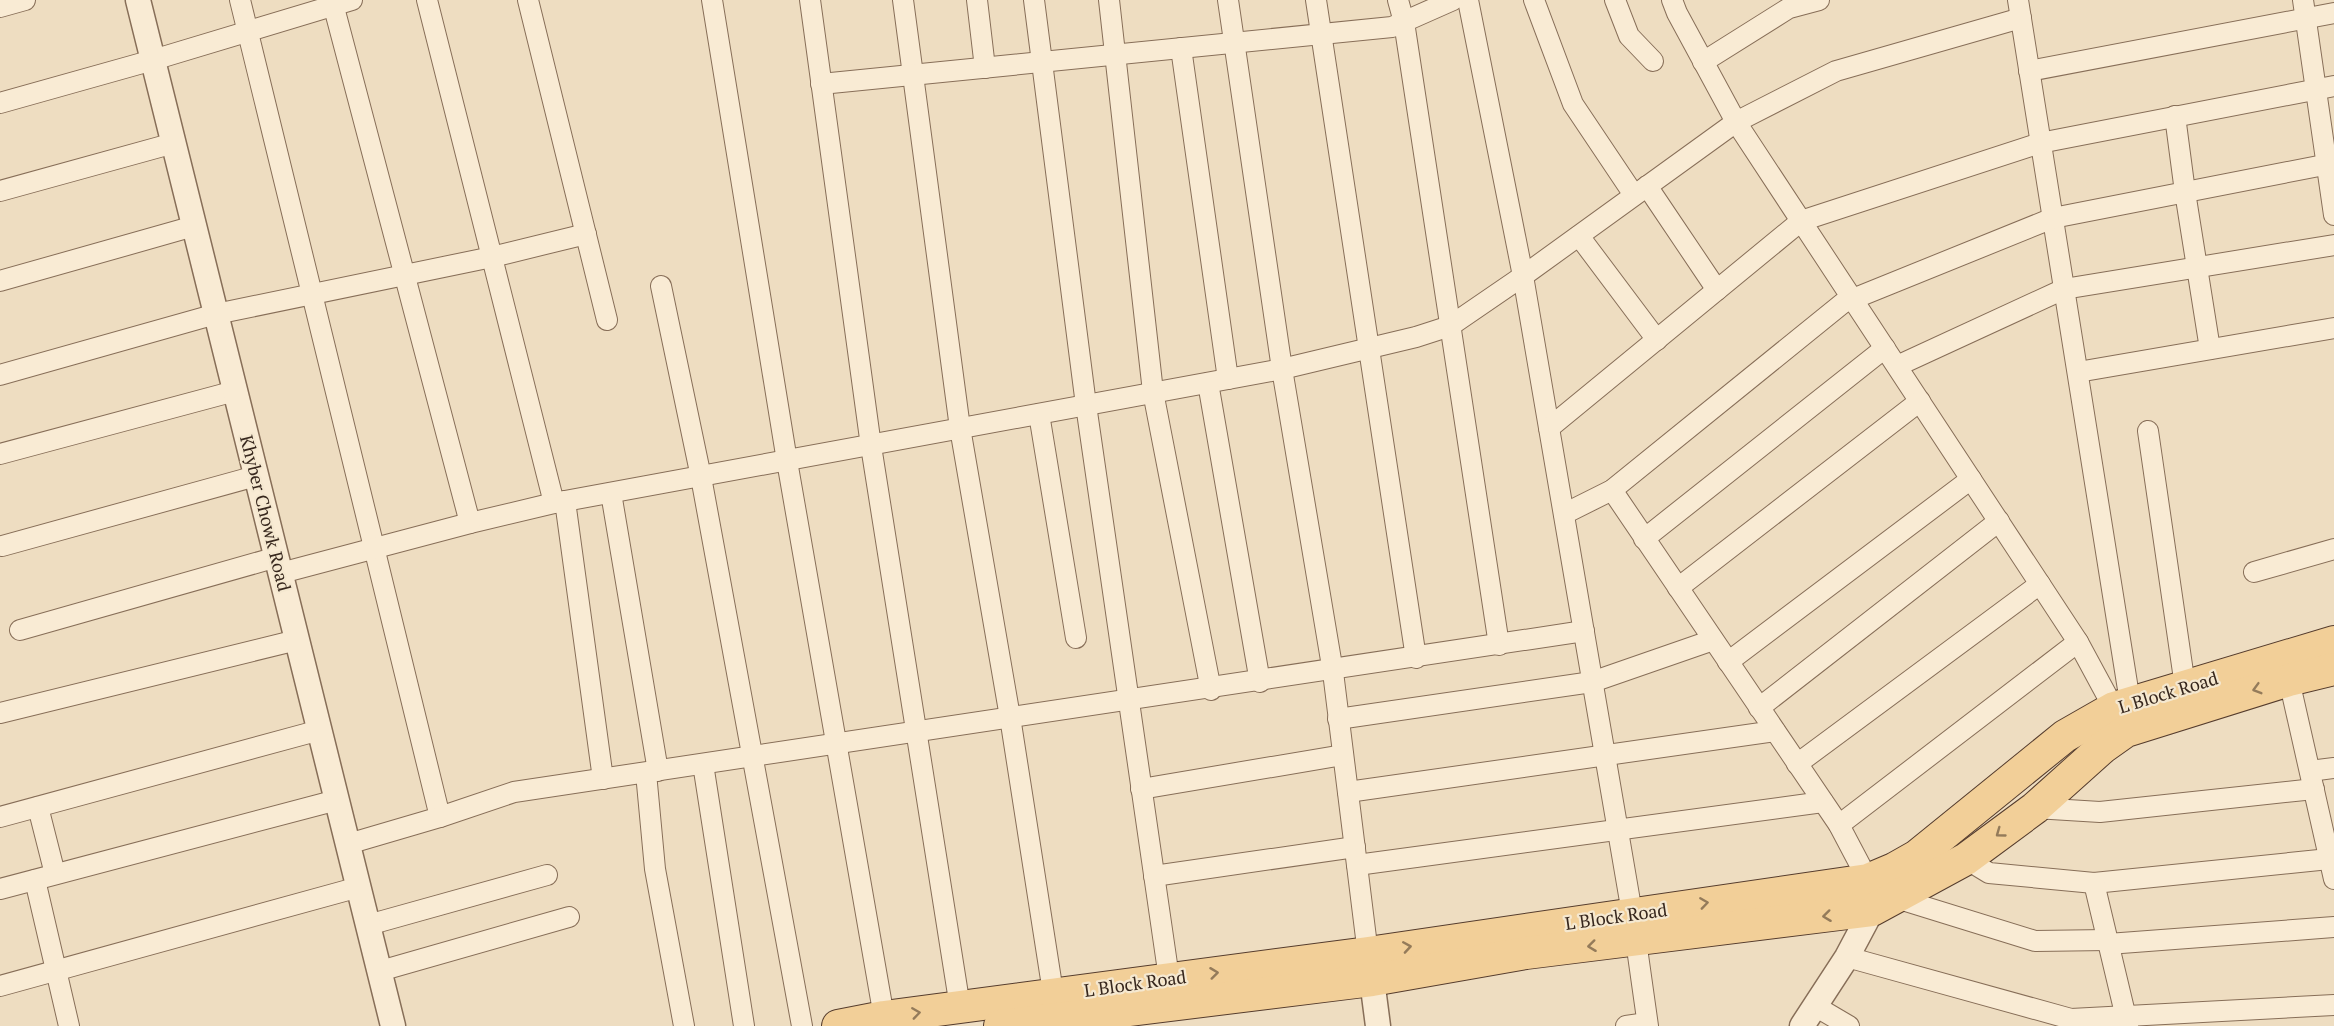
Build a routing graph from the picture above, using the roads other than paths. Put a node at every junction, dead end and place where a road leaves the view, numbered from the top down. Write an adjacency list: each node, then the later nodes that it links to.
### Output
1 (25, 0): 22 (street)
2 (138, 0): 32 (street, Khyber Chowk Road)
3 (240, 0): 27 (street)
4 (427, 0): 57 (street)
5 (528, 0): 54 (street)
6 (712, 0): 91 (street)
7 (810, 0): 39 (street)
8 (903, 0): 38 (street)
9 (977, 0): 36 (street)
10 (1034, 0): 34 (street)
11 (1108, 0): 31 (street)
12 (1228, 0): 29 (street)
13 (1316, 0): 28 (street)
14 (1398, 0): 26 (street)
15 (1453, 0): 26 (street)
16 (1468, 0): 60 (street)
17 (1534, 0): 48 (street)
18 (1615, 0): 33 (street)
19 (1672, 0): 35 (street)
20 (1819, 0): 35 (street)
21 (339, 2): 27 (street); 59 (street)
22 (0, 7)
23 (2019, 9): 37 (street); 43 (street)
24 (2304, 9): 25 (street); 37 (street); 40 (street)
25 (2334, 13)
26 (1404, 22): 28 (street); 69 (street)
27 (248, 31): 32 (street); 65 (street)
28 (1322, 34): 29 (street); 72 (street)
29 (1235, 43): 30 (street); 76 (street)
30 (1181, 48): 31 (street); 79 (street)
31 (1115, 55): 34 (street); 82 (street)
32 (153, 60): 41 (street); 44 (street, Khyber Chowk Road)
33 (1653, 61)
34 (1042, 62): 36 (street); 84 (street)
35 (1703, 62): 43 (street)
36 (985, 68): 38 (street)
37 (2029, 71): 45 (street)
38 (913, 75): 39 (street); 86 (street)
39 (821, 84): 89 (street)
40 (2325, 87): 42 (street); 46 (street)
41 (0, 103)
42 (2175, 116): 45 (street); 49 (street)
43 (1736, 122): 48 (street); 52 (street)
44 (174, 143): 47 (street); 53 (street, Khyber Chowk Road)
45 (2040, 143): 51 (street); 52 (street)
46 (2330, 164): 49 (street); 50 (street)
47 (0, 191)
48 (1641, 191): 55 (street); 64 (street)
49 (2185, 192): 51 (street); 58 (street)
50 (2334, 215)
51 (2053, 218): 63 (street); 66 (street)
52 (1801, 221): 64 (street); 66 (street)
53 (194, 226): 61 (street); 67 (street, Khyber Chowk Road)
54 (586, 234): 57 (street); 68 (street)
55 (1579, 236): 60 (street); 71 (street)
56 (2334, 245): 58 (street)
57 (492, 257): 59 (street); 97 (street)
58 (2196, 267): 63 (street); 74 (street)
59 (405, 276): 65 (street); 100 (street)
60 (1523, 276): 69 (street); 87 (street)
61 (0, 281)
62 (661, 286): 93 (street)
63 (2064, 289): 75 (street); 77 (street)
64 (1717, 290): 71 (street)
65 (312, 294): 67 (street); 103 (street)
66 (1853, 300): 73 (street); 95 (street)
67 (216, 314): 78 (street); 81 (street, Khyber Chowk Road)
68 (607, 320)
69 (1450, 326): 72 (street); 116 (street)
70 (2334, 328): 74 (street)
71 (1657, 340): 87 (street)
72 (1369, 348): 76 (street); 117 (street)
73 (1885, 348): 75 (street); 101 (street)
74 (2210, 349): 77 (street)
75 (1896, 366): 83 (street)
76 (1282, 369): 79 (street); 120 (street)
77 (2078, 372): 129 (street)
78 (0, 375)
79 (1228, 379): 80 (street)
80 (1208, 383): 82 (street); 122 (street)
81 (235, 391): 90 (street); 92 (street, Khyber Chowk Road)
82 (1153, 392): 84 (street); 125 (street)
83 (1920, 401): 94 (street); 108 (street)
84 (1086, 405): 85 (street); 126 (street)
85 (1039, 414): 86 (street); 111 (street)
86 (960, 428): 89 (street); 130 (street)
87 (1549, 428): 98 (street)
88 (2148, 431): 124 (street)
89 (871, 446): 91 (street); 134 (street)
90 (0, 454)
91 (787, 461): 93 (street); 136 (street)
92 (256, 476): 102 (street); 105 (street, Khyber Chowk Road)
93 (700, 477): 96 (street); 139 (street)
94 (1971, 479): 99 (street); 118 (street)
95 (1612, 490): 98 (street); 101 (street)
96 (611, 493): 97 (street); 144 (street)
97 (560, 502): 100 (street); 145 (street)
98 (1563, 514): 110 (street)
99 (1999, 521): 107 (street); 127 (street)
100 (470, 524): 103 (street)
101 (1644, 539): 108 (street)
102 (2, 546)
103 (375, 548): 105 (street); 154 (street)
104 (2334, 549): 106 (street)
105 (279, 565): 109 (street); 112 (street, Khyber Chowk Road)
106 (2254, 572)
107 (2040, 584): 114 (street); 142 (street)
108 (1678, 588): 113 (street)
109 (20, 630)
110 (1584, 631): 116 (street); 123 (street)
111 (1076, 638)
112 (297, 640): 128 (street); 132 (street, Khyber Chowk Road)
113 (1713, 640): 118 (street); 123 (street)
114 (2078, 642): 129 (street); 155 (street)
115 (2334, 642): 124 (main road, L Block Road)
116 (1499, 645): 117 (street)
117 (1416, 658): 120 (street)
118 (1728, 662): 127 (street)
119 (2334, 669): 121 (main road, L Block Road)
120 (1333, 672): 122 (street); 131 (street)
121 (2289, 680): 129 (main road, L Block Road, one-way to 129); 146 (street)
122 (1260, 682): 125 (street)
123 (1592, 682): 131 (street); 138 (street)
124 (2185, 686): 129 (main road, L Block Road)
125 (1211, 690): 126 (street)
126 (1129, 702): 130 (street); 147 (street)
127 (1759, 708): 133 (street)
128 (0, 713)
129 (2123, 713): 135 (main road, L Block Road); 140 (main road, L Block Road)
130 (1010, 717): 134 (street); 184 (street)
131 (1338, 718): 137 (street)
132 (320, 730): 149 (street, Khyber Chowk Road); 151 (street)
133 (1775, 731): 138 (street); 142 (street)
134 (917, 732): 136 (street); 183 (street)
135 (2065, 736): 140 (main road); 170 (main road, L Block Road)
136 (836, 744): 139 (street); 186 (street)
137 (1343, 755): 147 (street); 148 (street)
138 (1605, 755): 148 (street); 156 (street)
139 (752, 757): 141 (street); 193 (street)
140 (2086, 762): 152 (main road, L Block Road)
141 (703, 764): 144 (street); 192 (street)
142 (1797, 764): 150 (street)
143 (2334, 768): 146 (street)
144 (652, 772): 145 (street); 191 (street)
145 (603, 779): 154 (street)
146 (2312, 780): 152 (street); 157 (street)
147 (1142, 789): 164 (street)
148 (1348, 792): 159 (street)
149 (337, 800): 158 (street, Khyber Chowk Road); 162 (street)
150 (1823, 802): 155 (street); 156 (street)
151 (38, 807): 153 (street); 162 (street)
152 (2035, 808): 161 (main road, L Block Road, one-way to 161)
153 (0, 817)
154 (440, 817): 158 (street)
155 (1839, 825): 170 (street)
156 (1617, 829): 159 (street); 173 (street)
157 (2329, 831): 160 (street)
158 (348, 844): 168 (street, Khyber Chowk Road)
159 (1356, 856): 164 (street); 177 (street)
160 (2329, 858): 165 (street); 167 (street)
161 (1966, 859): 167 (street); 170 (main road, L Block Road)
162 (55, 874): 166 (street)
163 (547, 875): 172 (street)
164 (1154, 876): 180 (street)
165 (2334, 879)
166 (35, 880): 169 (street); 178 (street)
167 (2094, 883): 175 (street)
168 (358, 886): 172 (street, Khyber Chowk Road); 178 (street)
169 (0, 889)
170 (1879, 896): 173 (main road, L Block Road); 175 (street); 176 (street)
171 (568, 917): 179 (street)
172 (368, 925): 179 (street, Khyber Chowk Road)
173 (1634, 927): 177 (main road, L Block Road); 188 (street)
174 (2334, 927): 175 (street)
175 (2108, 942): 187 (street)
176 (1847, 957): 185 (street); 187 (street)
177 (1370, 967): 180 (main road, L Block Road, one-way to 177); 184 (main road, L Block Road); 196 (street)
178 (56, 970): 181 (street); 189 (street)
179 (380, 971): 190 (street, Khyber Chowk Road)
180 (1169, 978): 184 (main road, L Block Road)
181 (0, 986)
182 (2334, 1005): 187 (street)
183 (960, 1007): 184 (main road, L Block Road); 186 (main road, L Block Road, one-way to 183)
184 (1061, 1012): 195 (main road, L Block Road)
185 (1809, 1016): 198 (street)
186 (884, 1017): 194 (main road, L Block Road)
187 (2127, 1022)
188 (1648, 1024): 197 (street)
189 (69, 1026)
190 (393, 1026)
191 (684, 1026)
192 (744, 1026)
193 (802, 1026)
194 (838, 1026)
195 (1000, 1026)
196 (1378, 1026)
197 (1626, 1026)
198 (1849, 1026)

